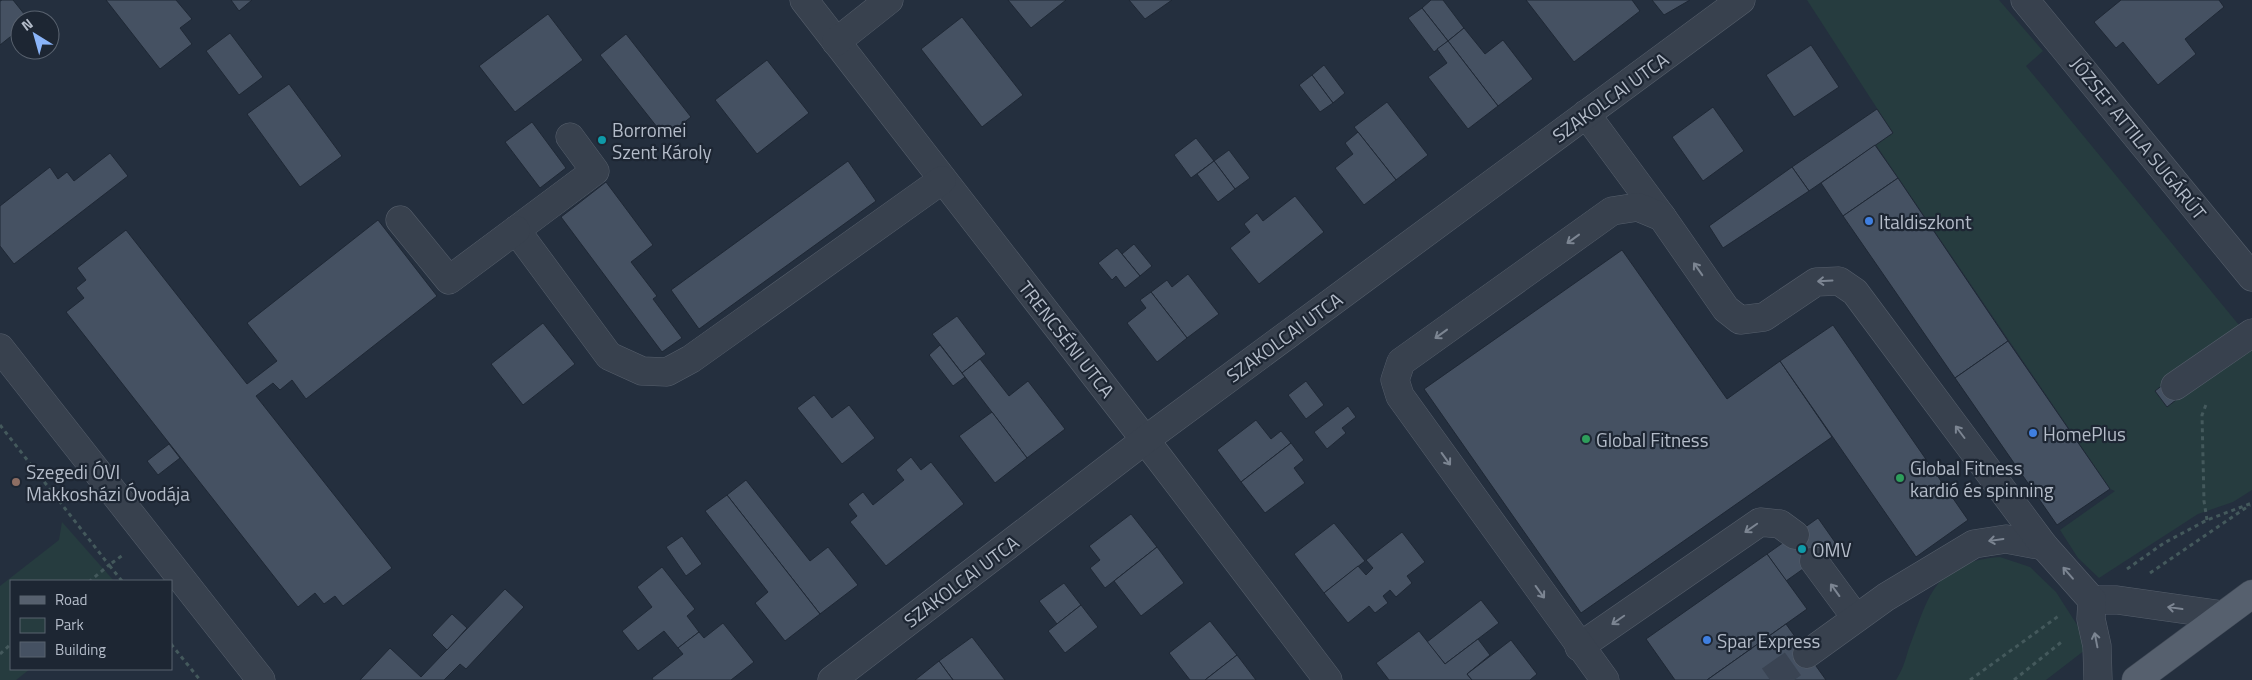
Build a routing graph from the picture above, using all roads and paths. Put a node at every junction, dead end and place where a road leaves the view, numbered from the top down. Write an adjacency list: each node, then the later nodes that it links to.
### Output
1 (804, 0): 5 (street, TRENCSÉNI UTCA)
2 (889, 0): 5 (street)
3 (1741, 0): 6 (street, SZAKOLCAI UTCA)
4 (2025, 0): 12 (street, JÓZSEF ATTILA SUGÁRÚT)
5 (836, 42): 8 (street, TRENCSÉNI UTCA)
6 (1586, 114): 9 (street); 18 (street, SZAKOLCAI UTCA)
7 (570, 137): 11 (street)
8 (942, 180): 11 (street); 18 (street, TRENCSÉNI UTCA)
9 (1662, 217): 22 (street, one-way to 9); 33 (street, one-way to 33)
10 (400, 220): 11 (street)
11 (516, 230)
12 (2252, 276)
13 (2252, 333): 15 (street)
14 (0, 348): 37 (street)
15 (2175, 386)
16 (2209, 397): 20 (path)
17 (0, 425): 25 (path)
18 (1145, 440): 38 (street, SZAKOLCAI UTCA); 39 (street, TRENCSÉNI UTCA)
19 (2252, 504): 24 (path)
20 (2207, 520)
21 (1795, 535): 33 (street, one-way to 33)
22 (2044, 546): 27 (street, one-way to 22); 29 (street, one-way to 29)
23 (1814, 561): 29 (street, one-way to 23)
24 (2144, 578)
25 (91, 580)
26 (2252, 594): 28 (main road)
27 (2092, 600): 28 (street, one-way to 27); 42 (street, one-way to 27)
28 (2223, 615): 43 (main road)
29 (1856, 618): 35 (street)
30 (2065, 640): 41 (path)
31 (10, 645): 34 (path)
32 (172, 645): 36 (path)
33 (1579, 647): 40 (street)
34 (0, 654)
35 (1807, 654)
36 (200, 680)
37 (261, 680)
38 (832, 680)
39 (1328, 680)
40 (1605, 680)
41 (2014, 680)
42 (2098, 680)
43 (2136, 680)

